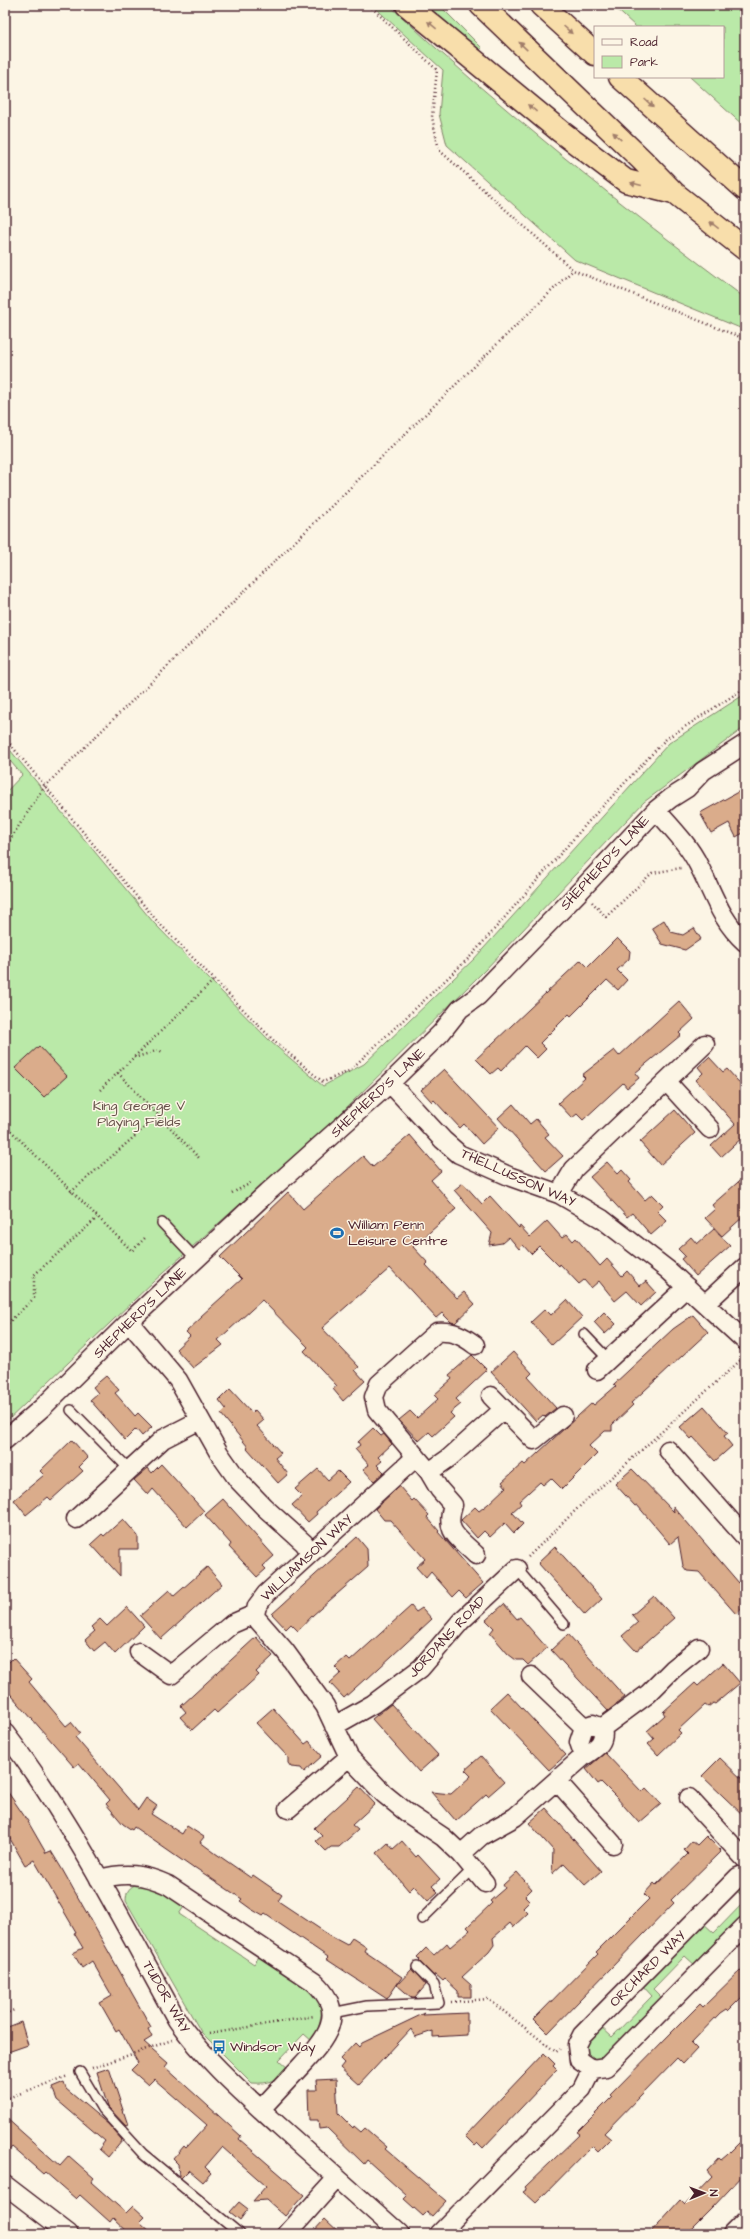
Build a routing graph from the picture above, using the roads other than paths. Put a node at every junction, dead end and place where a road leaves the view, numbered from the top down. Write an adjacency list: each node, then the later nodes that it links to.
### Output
1 (407, 5): 7 (highway, one-way to 1)
2 (481, 5): 7 (highway, one-way to 2)
3 (541, 5): 4 (highway, one-way to 4)
4 (594, 53)
5 (621, 78): 6 (highway, one-way to 6)
6 (745, 189)
7 (674, 193): 8 (highway, one-way to 7)
8 (745, 249)
9 (745, 744): 10 (street, SHEPHERD'S LANE)
10 (656, 810): 11 (street); 14 (street, SHEPHERD'S LANE)
11 (745, 942)
12 (705, 1044): 13 (street)
13 (667, 1082): 15 (street); 16 (street)
14 (390, 1083): 16 (street, THELLUSSON WAY); 18 (street, SHEPHERD'S LANE)
15 (710, 1128)
16 (559, 1194): 20 (street, THELLUSSON WAY)
17 (162, 1223): 18 (lane)
18 (196, 1260): 22 (street, SHEPHERD'S LANE)
19 (745, 1267): 21 (street)
20 (687, 1287): 21 (street, THELLUSSON WAY); 26 (street)
21 (705, 1304): 24 (street, THELLUSSON WAY)
22 (129, 1322): 31 (street); 32 (street, SHEPHERD'S LANE)
23 (584, 1334): 26 (lane)
24 (745, 1341)
25 (475, 1345): 34 (street)
26 (602, 1364)
27 (491, 1396): 28 (street)
28 (504, 1409): 30 (street); 36 (street)
29 (72, 1410): 35 (lane)
30 (563, 1416)
31 (200, 1420): 35 (street); 39 (street)
32 (5, 1440)
33 (668, 1450): 38 (street)
34 (416, 1457): 36 (street); 39 (street, WILLIAMSON WAY)
35 (129, 1469): 37 (street)
36 (429, 1472): 40 (street)
37 (76, 1519)
38 (745, 1537)
39 (310, 1552): 42 (street, WILLIAMSON WAY)
40 (476, 1555)
41 (517, 1569): 43 (lane); 47 (street, JORDANS ROAD)
42 (255, 1614): 45 (street); 47 (street, WILLIAMSON WAY)
43 (564, 1624)
44 (699, 1648): 49 (street)
45 (139, 1652)
46 (531, 1676): 48 (street)
47 (334, 1726): 52 (street, WILLIAMSON WAY)
48 (584, 1727): 49 (street); 51 (street)
49 (602, 1728): 51 (street)
50 (5, 1733): 61 (street, TUDOR WAY)
51 (584, 1756): 53 (street)
52 (349, 1757): 55 (street); 57 (street, WILLIAMSON WAY)
53 (557, 1781): 56 (street); 57 (street)
54 (689, 1798): 58 (street)
55 (288, 1809)
56 (613, 1844)
57 (461, 1854): 59 (street, WILLIAMSON WAY)
58 (745, 1859)
59 (473, 1869): 62 (street, WILLIAMSON WAY); 63 (lane)
60 (745, 1874): 67 (street, ORCHARD WAY)
61 (99, 1879): 66 (street); 69 (street, TUDOR WAY)
62 (485, 1883)
63 (422, 1919)
64 (745, 1926): 67 (street)
65 (417, 1967): 66 (lane)
66 (332, 2013): 69 (street)
67 (592, 2069): 77 (street)
68 (80, 2072): 74 (lane)
69 (261, 2109): 70 (street, TUDOR WAY)
70 (337, 2178): 75 (street); 76 (street, TUDOR WAY)
71 (5, 2185): 73 (street)
72 (745, 2221): 78 (street)
73 (69, 2234)
74 (240, 2234)
75 (287, 2234)
76 (400, 2234)
77 (439, 2234)
78 (732, 2234)

